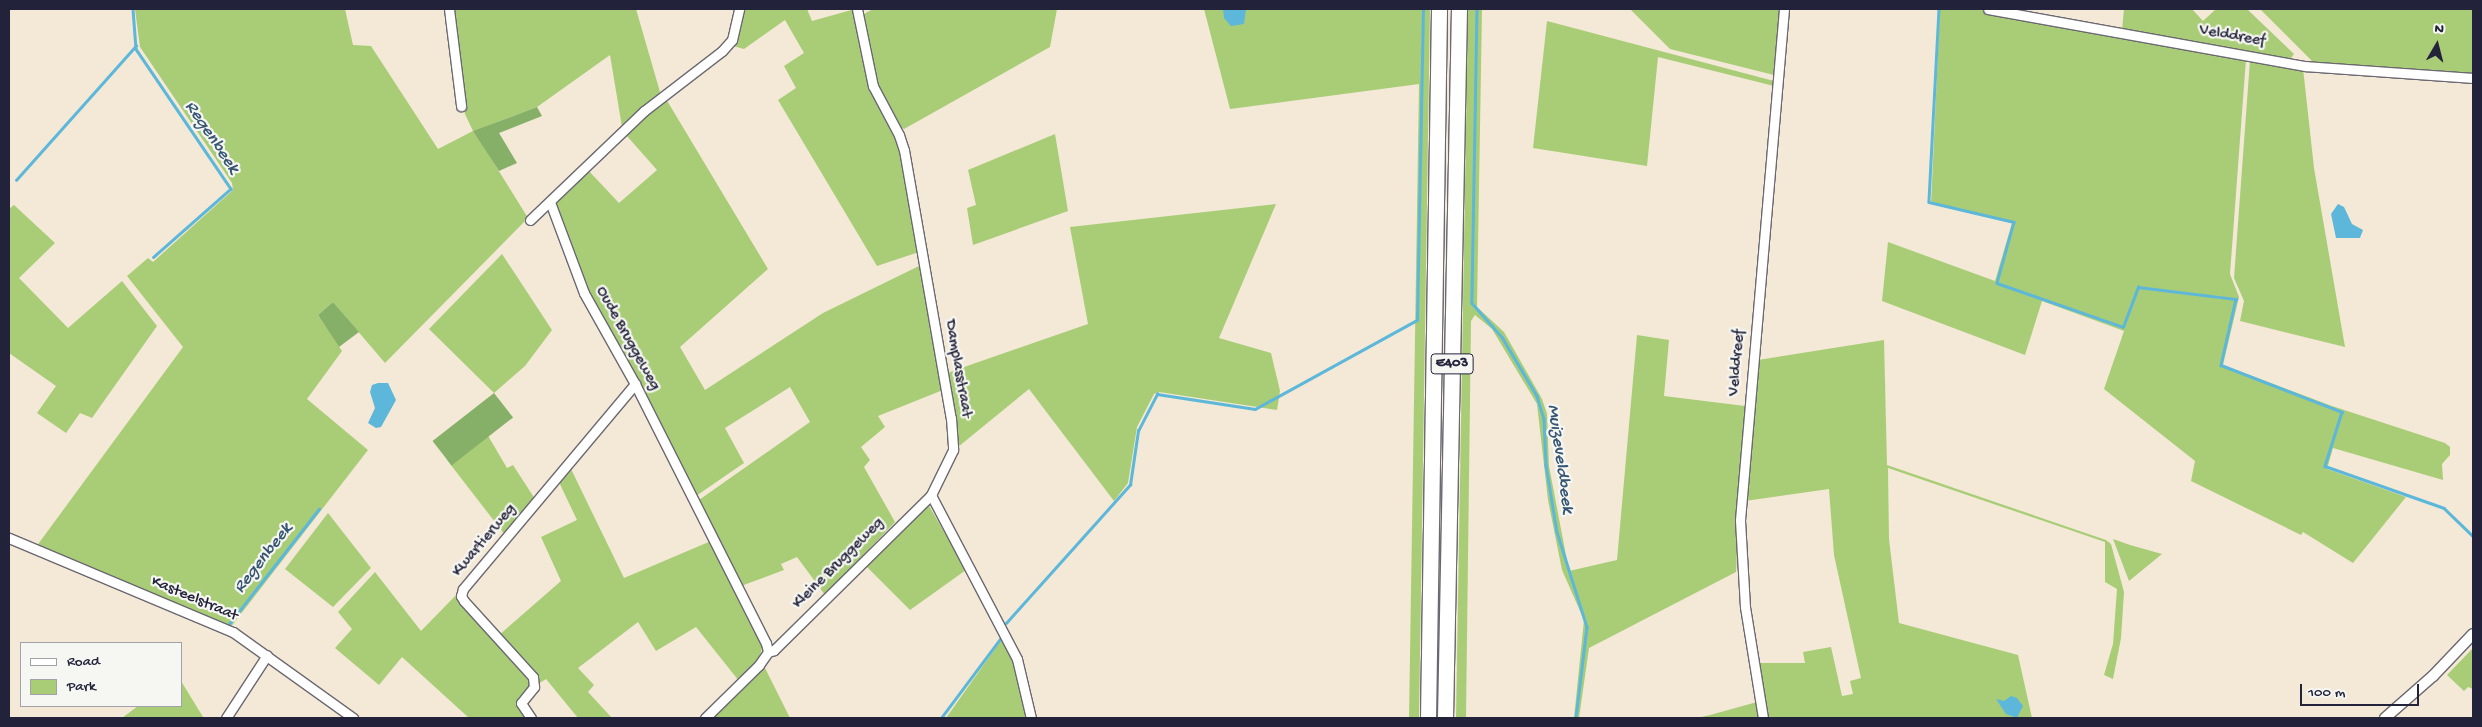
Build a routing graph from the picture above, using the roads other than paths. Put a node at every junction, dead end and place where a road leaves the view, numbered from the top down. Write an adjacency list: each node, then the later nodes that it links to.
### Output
1 (449, 9): 9 (street)
2 (739, 9): 10 (street)
3 (858, 9): 13 (street, Damplasstraat)
4 (1439, 9): 23 (highway, E403)
5 (1459, 9): 24 (highway, E403)
6 (1784, 9): 25 (street, Velddreef)
7 (1988, 9): 8 (street, Velddreef)
8 (2473, 78)
9 (461, 106)
10 (550, 202): 11 (street); 12 (street, Oude Bruggeweg)
11 (530, 220)
12 (635, 384): 16 (street, Oude Bruggeweg); 20 (street, Kwartierweg)
13 (931, 495): 16 (street, Kleine Bruggeweg); 22 (street)
14 (9, 538): 17 (street, Kasteelstraat)
15 (2473, 634): 26 (street)
16 (768, 652): 21 (street)
17 (267, 655): 18 (street); 19 (street, Kasteelstraat)
18 (226, 718)
19 (352, 718)
20 (531, 718)
21 (705, 718)
22 (1031, 718)
23 (1428, 718)
24 (1445, 718)
25 (1763, 718)
26 (2384, 718)

